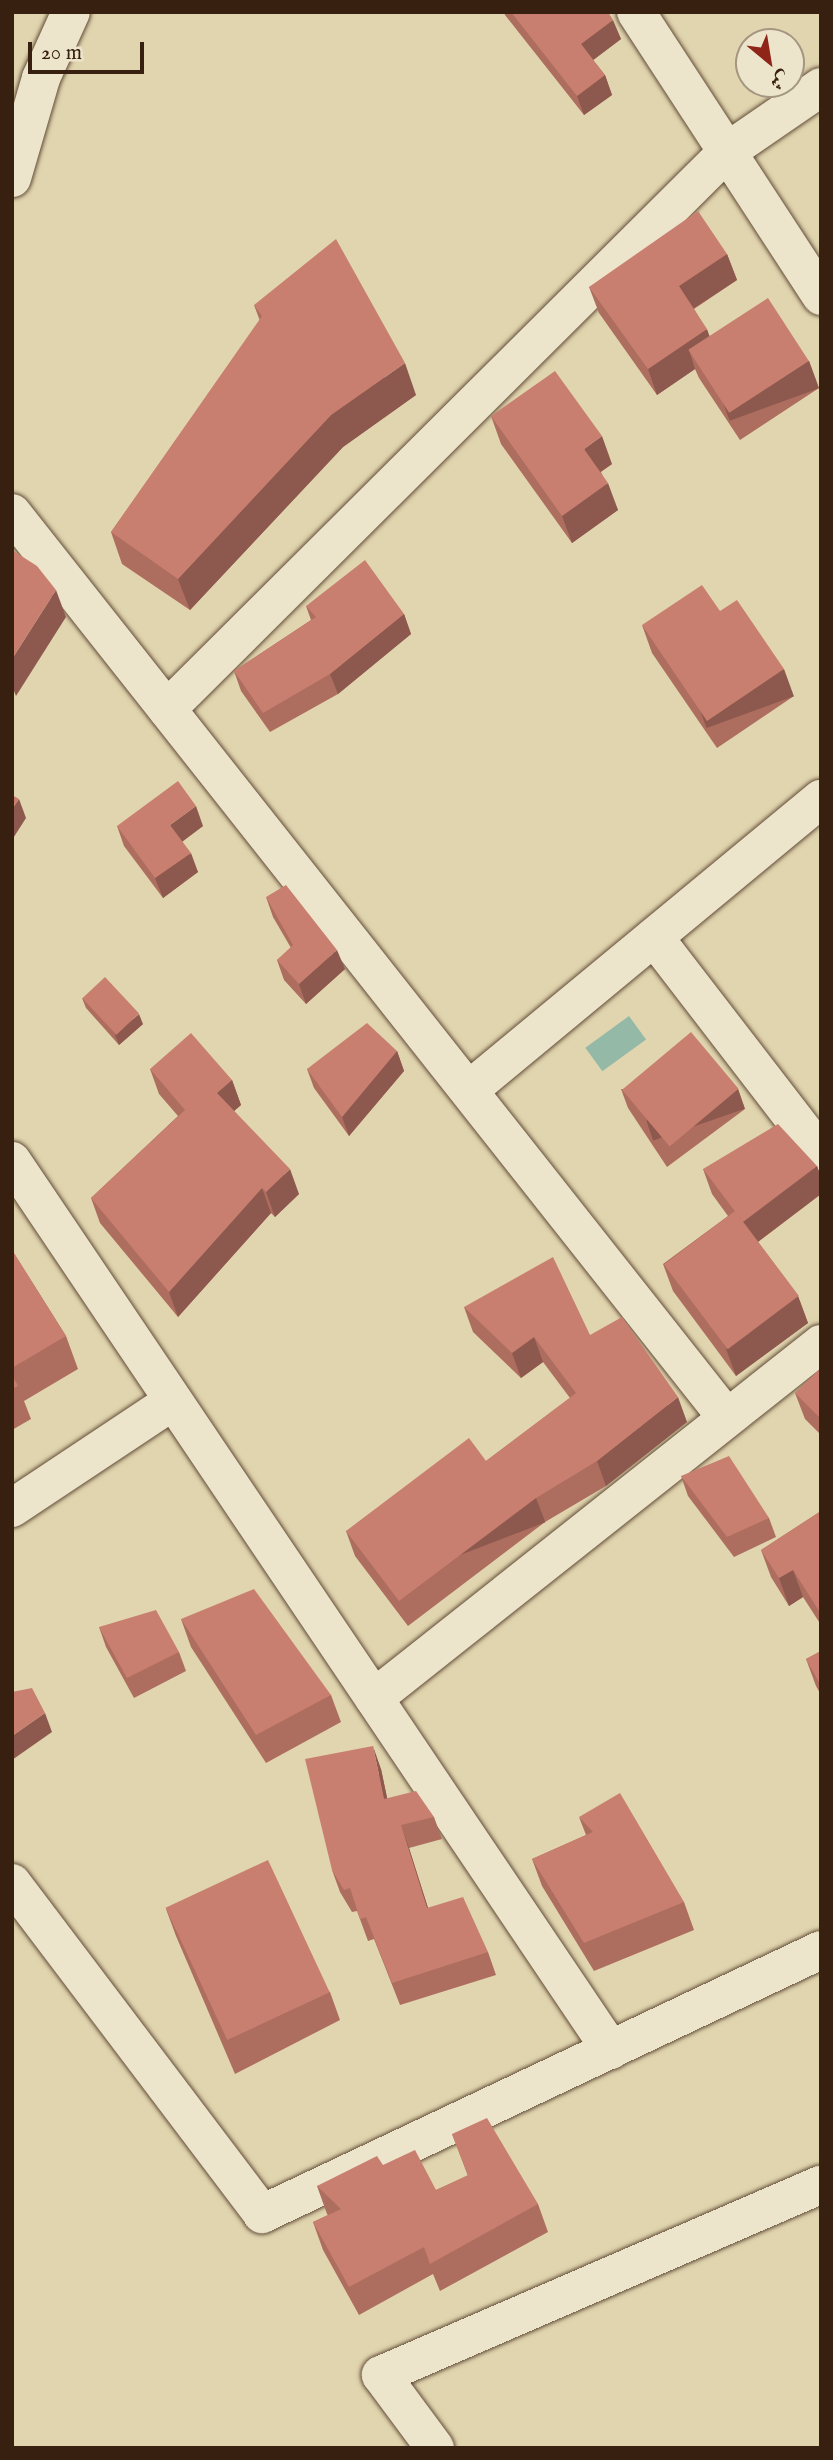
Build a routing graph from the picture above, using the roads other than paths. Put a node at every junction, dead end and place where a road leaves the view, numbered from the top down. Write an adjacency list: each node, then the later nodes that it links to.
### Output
1 (71, 12): 5 (street)
2 (636, 12): 4 (street)
3 (821, 87): 4 (street)
4 (728, 151): 6 (street); 8 (street)
5 (12, 178)
6 (821, 296)
7 (12, 513): 8 (street)
8 (167, 709): 11 (street)
9 (821, 799): 10 (street)
10 (654, 937): 11 (street); 12 (street)
11 (469, 1090): 16 (street)
12 (821, 1154)
13 (12, 1161): 15 (street)
14 (821, 1344): 16 (street)
15 (173, 1401): 17 (street); 18 (street)
16 (727, 1418): 18 (street)
17 (12, 1508)
18 (374, 1698): 21 (street)
19 (12, 1883): 21 (street)
20 (821, 1950): 21 (street)
21 (611, 2050)
22 (821, 2185): 23 (street)
23 (435, 2448)

